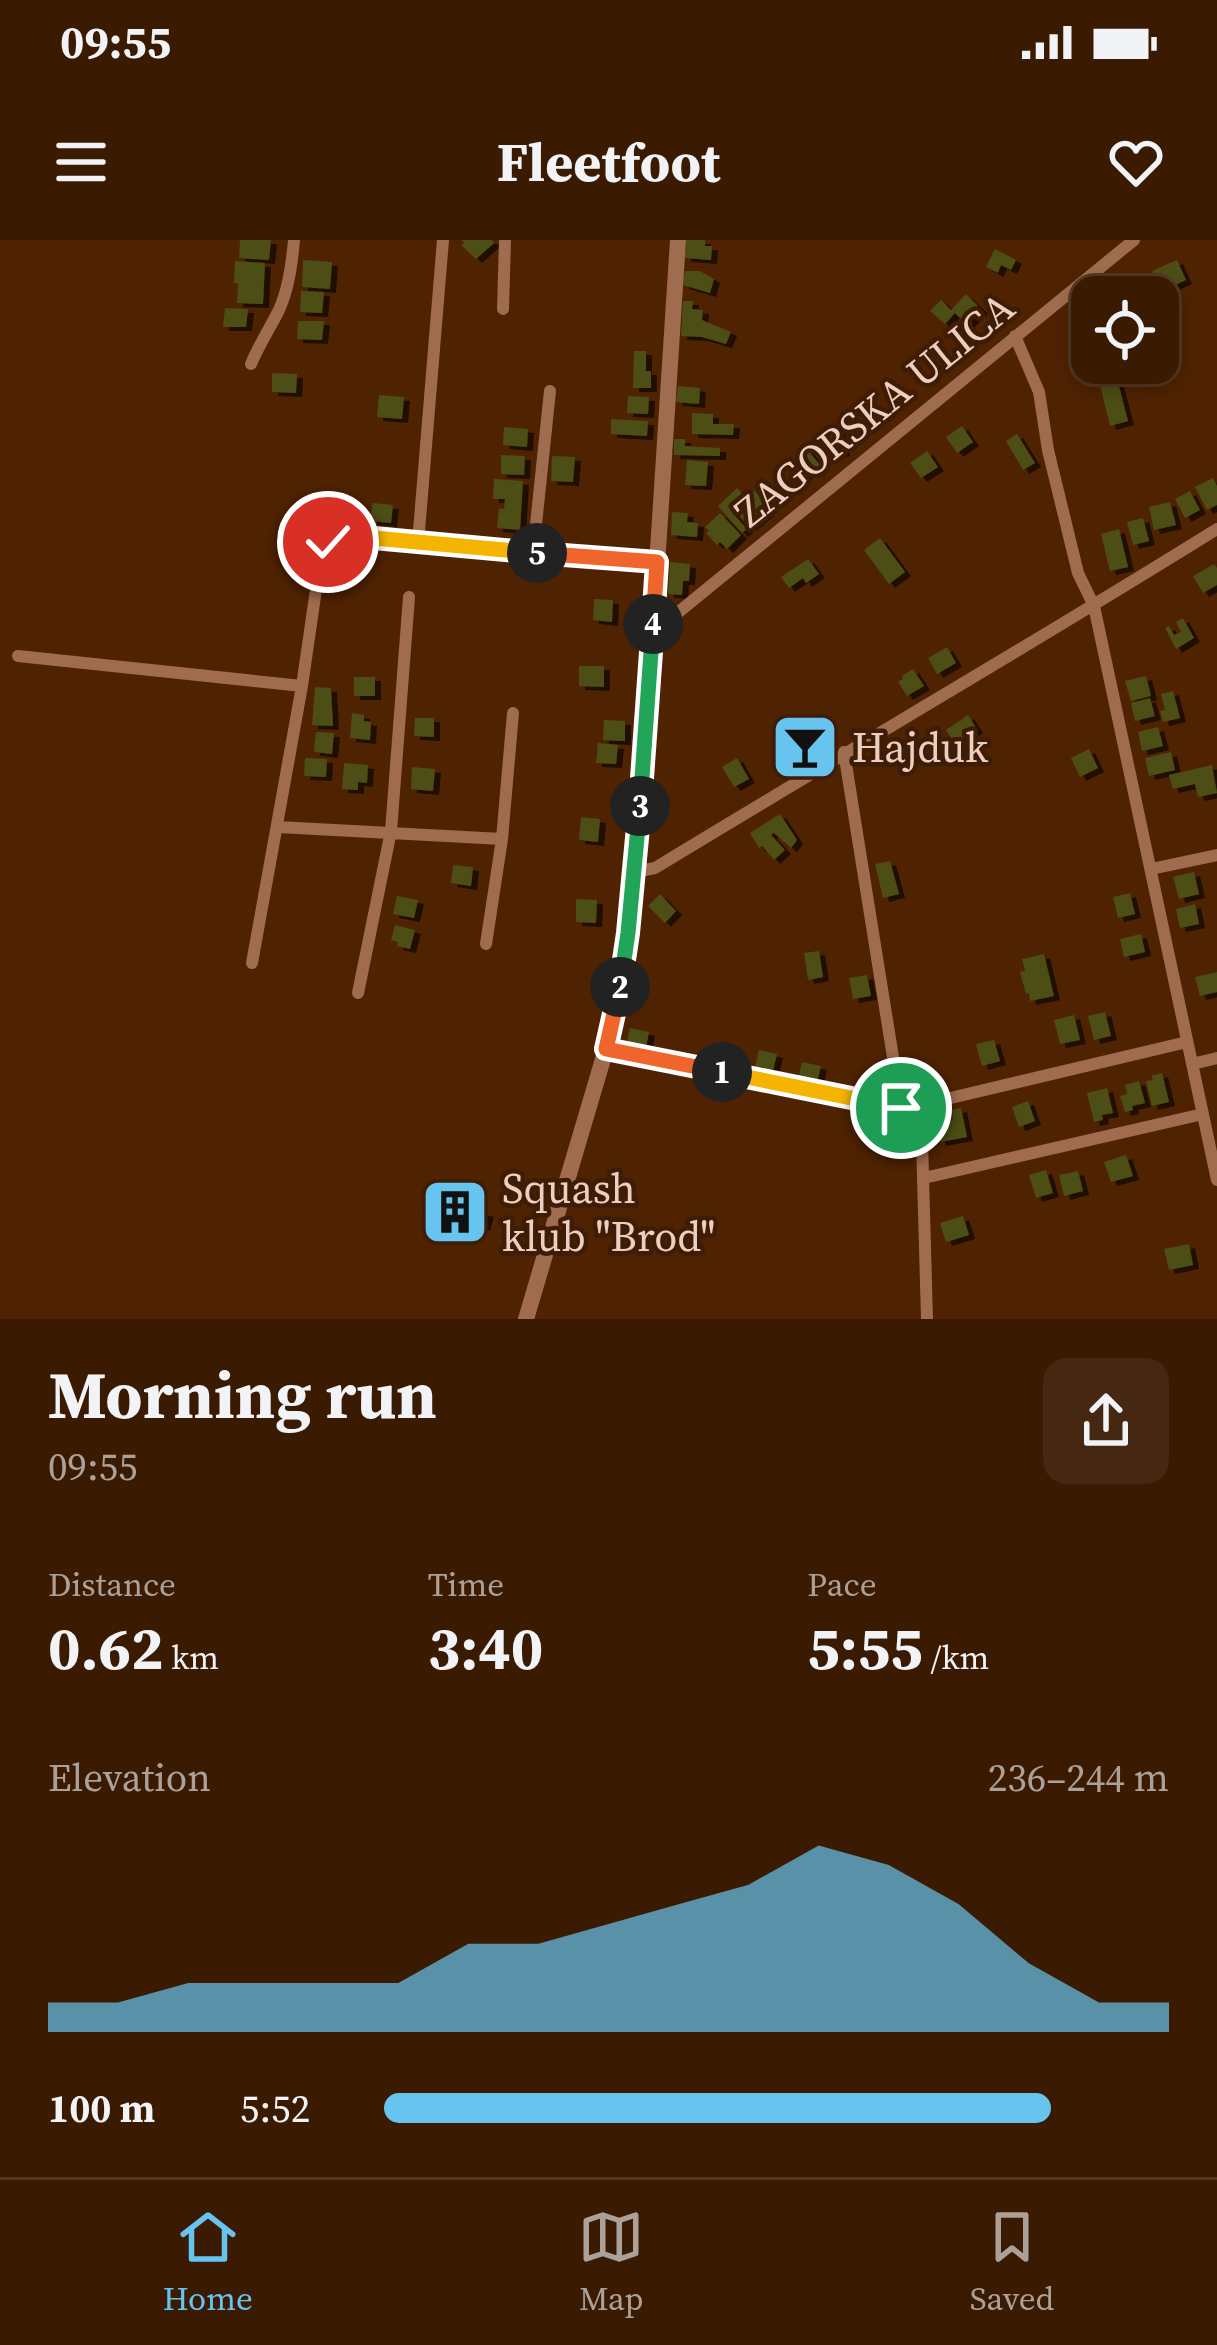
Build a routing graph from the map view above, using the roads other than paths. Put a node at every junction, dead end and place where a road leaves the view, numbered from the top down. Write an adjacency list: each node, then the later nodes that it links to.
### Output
1 (294, 240): 10 (street)
2 (442, 240): 13 (street)
3 (505, 240): 8 (street)
4 (678, 240): 15 (main road)
5 (1108, 240): 7 (street)
6 (1134, 240): 7 (street, ZAGORSKA ULICA)
7 (1112, 257): 9 (street, ZAGORSKA ULICA)
8 (503, 309)
9 (1015, 336): 17 (street); 18 (street, ZAGORSKA ULICA)
10 (251, 364)
11 (550, 391): 14 (street)
12 (1217, 529): 17 (street)
13 (418, 543): 14 (street); 20 (street)
14 (533, 553): 15 (street)
15 (657, 562): 18 (main road)
16 (409, 597): 24 (street)
17 (1094, 606): 22 (street); 27 (street)
18 (653, 620): 28 (main road)
19 (18, 656): 20 (street)
20 (302, 686): 23 (street)
21 (513, 713): 25 (street)
22 (844, 752): 28 (street); 37 (street)
23 (278, 827): 24 (street); 30 (street)
24 (391, 831): 25 (street); 31 (street)
25 (502, 839): 29 (street)
26 (1217, 855): 27 (street)
27 (1151, 869): 32 (street)
28 (635, 872): 33 (main road)
29 (486, 944)
30 (252, 963)
31 (358, 993)
32 (1187, 1042): 35 (street); 36 (street)
33 (606, 1049): 37 (street); 42 (main road)
34 (1217, 1058): 35 (street)
35 (1192, 1064): 38 (street)
36 (921, 1105): 37 (street); 40 (street)
37 (901, 1108)
38 (1203, 1114): 39 (street); 40 (street)
39 (1215, 1164): 41 (street)
40 (924, 1178): 43 (street)
41 (1217, 1180)
42 (526, 1319)
43 (927, 1319)

